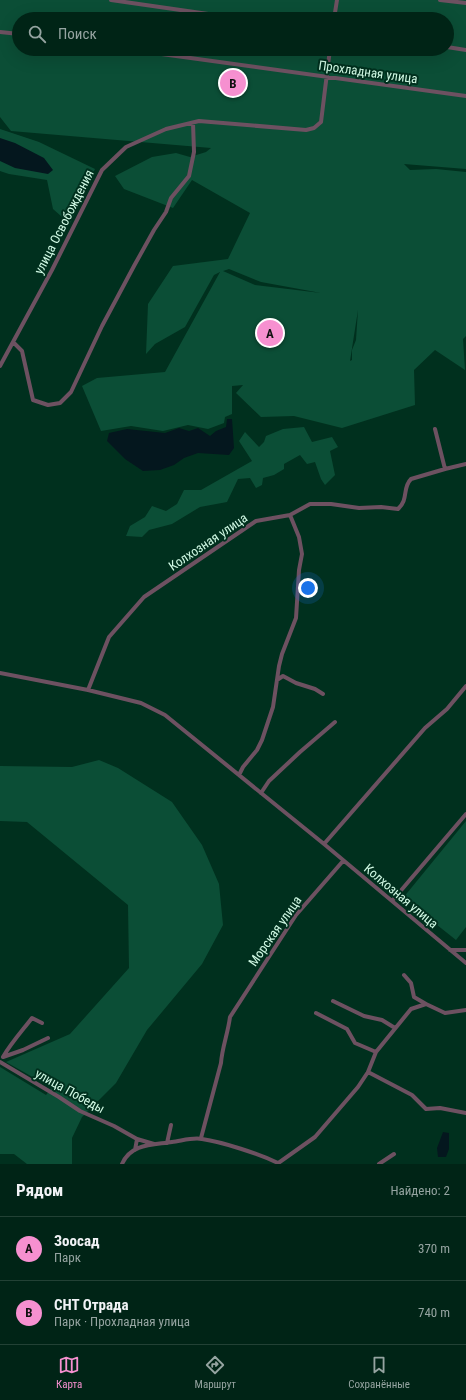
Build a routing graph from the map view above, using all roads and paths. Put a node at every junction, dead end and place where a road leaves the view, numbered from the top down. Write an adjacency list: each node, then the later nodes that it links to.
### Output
1 (111, 0): 5 (street)
2 (337, 0): 6 (street)
3 (440, 0): 4 (street)
4 (466, 4)
5 (194, 12)
6 (335, 12)
7 (0, 32): 8 (street)
8 (12, 33)
9 (454, 48): 10 (street)
10 (466, 50)
11 (176, 56): 13 (street, Прохладная улица)
12 (329, 56): 13 (street, улица Освобождения)
13 (327, 77): 14 (street, Прохладная улица); 15 (street, улица Освобождения)
14 (466, 96)
15 (193, 123): 16 (street, улица Освобождения); 16 (street)
16 (13, 342): 17 (street, улица Освобождения)
17 (0, 366)
18 (436, 429): 20 (street)
19 (466, 464): 20 (street)
20 (445, 469): 21 (street, Колхозная улица)
21 (290, 515): 23 (street); 25 (street, Колхозная улица)
22 (0, 673): 25 (street, Колхозная улица)
23 (277, 680): 26 (street); 28 (street)
24 (466, 686): 31 (street)
25 (88, 690): 28 (street, Колхозная улица)
26 (323, 694)
27 (335, 722): 29 (street)
28 (239, 775): 29 (street, Колхозная улица)
29 (261, 793): 31 (street, Колхозная улица)
30 (466, 814): 33 (street)
31 (324, 844): 32 (street, Колхозная улица)
32 (343, 861): 33 (street, Колхозная улица); 51 (street, Морская улица)
33 (392, 901): 34 (street, Колхозная улица)
34 (450, 950): 35 (street); 36 (street, Колхозная улица)
35 (466, 950)
36 (466, 963)
37 (404, 975): 39 (street)
38 (333, 1001): 43 (street)
39 (426, 1004): 40 (street); 43 (street, улица Победы)
40 (466, 1010)
41 (316, 1013): 45 (street)
42 (42, 1023): 46 (street)
43 (395, 1028): 45 (street, улица Победы)
44 (48, 1038): 46 (street)
45 (376, 1052): 48 (street, улица Победы)
46 (3, 1057): 47 (street)
47 (0, 1062): 52 (street, улица Победы)
48 (368, 1072): 49 (street); 57 (street, улица Победы)
49 (466, 1113)
50 (171, 1125): 53 (street)
51 (201, 1138): 53 (street, улица Победы); 59 (street, улица Победы)
52 (137, 1139): 54 (street, улица Победы); 55 (street)
53 (167, 1143): 54 (street, улица Победы)
54 (154, 1144): 55 (street, улица Победы)
55 (135, 1150): 58 (street, улица Победы)
56 (394, 1154): 61 (street)
57 (284, 1159): 59 (street, улица Победы); 60 (street)
58 (122, 1164)
59 (278, 1164)
60 (286, 1164)
61 (379, 1164)

